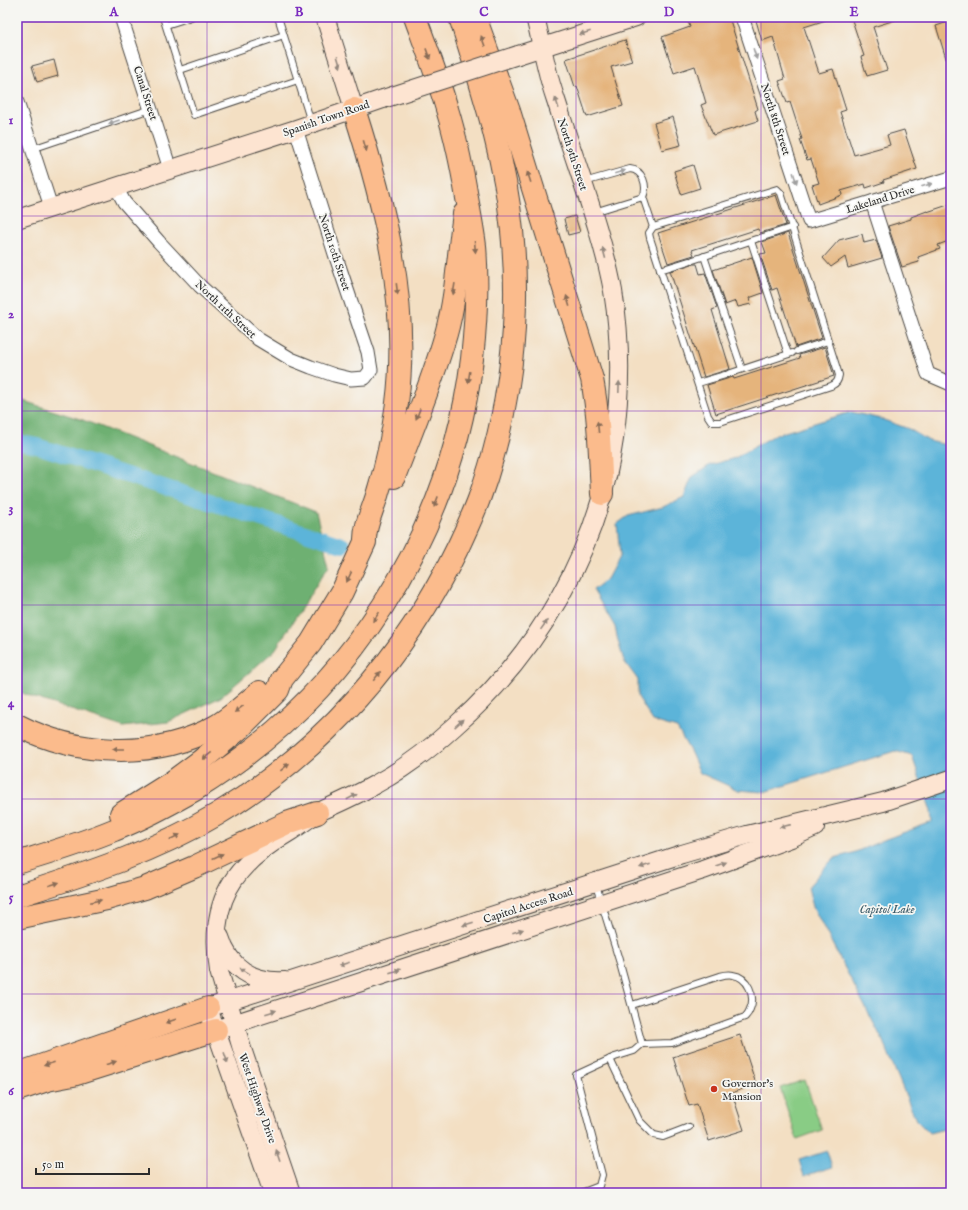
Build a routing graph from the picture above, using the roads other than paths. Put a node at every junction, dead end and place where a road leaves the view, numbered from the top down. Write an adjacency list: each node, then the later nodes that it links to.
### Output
1 (121, 17): 18 (street, Canal Street)
2 (163, 17): 12 (lane)
3 (191, 17): 12 (lane)
4 (278, 17): 13 (lane)
5 (325, 17): 19 (main road, one-way to 19)
6 (415, 17): 27 (highway, one-way to 27)
7 (460, 17): 55 (highway, one-way to 7)
8 (475, 17): 45 (highway, one-way to 8)
9 (536, 17): 14 (main road, North 9th Street)
10 (636, 17): 14 (main road, Spanish Town Road, one-way to 14)
11 (742, 17): 33 (street, North 8th Street, one-way to 33)
12 (166, 25): 15 (lane)
13 (284, 35): 15 (lane); 16 (lane)
14 (542, 47): 19 (main road, Spanish Town Road, bridge); 25 (main road, North 9th Street, one-way to 14)
15 (180, 70): 16 (lane)
16 (298, 80): 20 (lane)
17 (17, 102): 21 (street)
18 (151, 109): 22 (lane, one-way to 22); 23 (street, Canal Street)
19 (354, 109): 20 (main road, Spanish Town Road); 46 (highway, one-way to 46)
20 (304, 126): 23 (main road, Spanish Town Road); 42 (street, North 10th Street)
21 (22, 138): 22 (street)
22 (32, 149): 30 (street)
23 (170, 169): 26 (main road, Spanish Town Road)
24 (951, 178): 29 (street, Lakeland Drive, one-way to 24)
25 (582, 183): 28 (lane, one-way to 28); 31 (main road, North 9th Street)
26 (116, 187): 30 (main road, Spanish Town Road); 42 (street, North 11th Street)
27 (466, 195): 46 (highway, one-way to 46); 52 (highway, one-way to 52)
28 (643, 197): 31 (lane); 34 (lane)
29 (872, 202): 33 (street, Lakeland Drive); 44 (street)
30 (51, 207): 32 (main road, Spanish Town Road)
31 (592, 212): 45 (main road, North 9th Street, one-way to 31)
32 (17, 219)
33 (809, 221)
34 (653, 227): 35 (lane); 38 (lane)
35 (793, 227): 36 (lane); 39 (lane)
36 (756, 239): 37 (lane); 40 (lane)
37 (704, 256): 38 (lane); 41 (lane)
38 (660, 270): 43 (lane)
39 (828, 341): 40 (lane); 43 (lane)
40 (792, 353): 41 (lane)
41 (742, 369): 43 (lane)
42 (368, 375)
43 (698, 384)
44 (951, 384)
45 (602, 494): 51 (main road, North 9th Street, one-way to 45)
46 (365, 542): 47 (highway, one-way to 47)
47 (282, 679): 48 (highway, one-way to 48); 52 (highway, one-way to 52)
48 (17, 725)
49 (951, 779): 50 (main road, Capitol Access Road)
50 (850, 811): 54 (main road, Capitol Access Road, one-way to 54); 56 (main road, Capitol Access Road, one-way to 50)
51 (317, 813): 57 (highway, one-way to 51); 58 (main road, West Highway Drive)
52 (79, 843): 53 (highway)
53 (17, 863)
54 (595, 883): 56 (lane); 59 (main road, Capitol Access Road, one-way to 59)
55 (17, 896)
56 (601, 904): 61 (lane); 62 (main road, Capitol Access Road, one-way to 56)
57 (17, 918)
58 (217, 927): 59 (main road, one-way to 58); 60 (main road, West Highway Drive)
59 (296, 980): 60 (main road, Capitol Access Road)
60 (218, 1005): 62 (main road, West Highway Drive); 65 (highway, one-way to 65)
61 (632, 1005): 63 (lane); 63 (lane)
62 (225, 1027): 66 (highway, one-way to 62); 70 (main road, West Highway Drive)
63 (642, 1044): 64 (lane)
64 (610, 1059): 69 (lane); 71 (lane)
65 (17, 1074)
66 (73, 1075): 67 (highway); 68 (highway)
67 (17, 1090)
68 (17, 1103)
69 (689, 1127)
70 (278, 1190)
71 (580, 1193)

